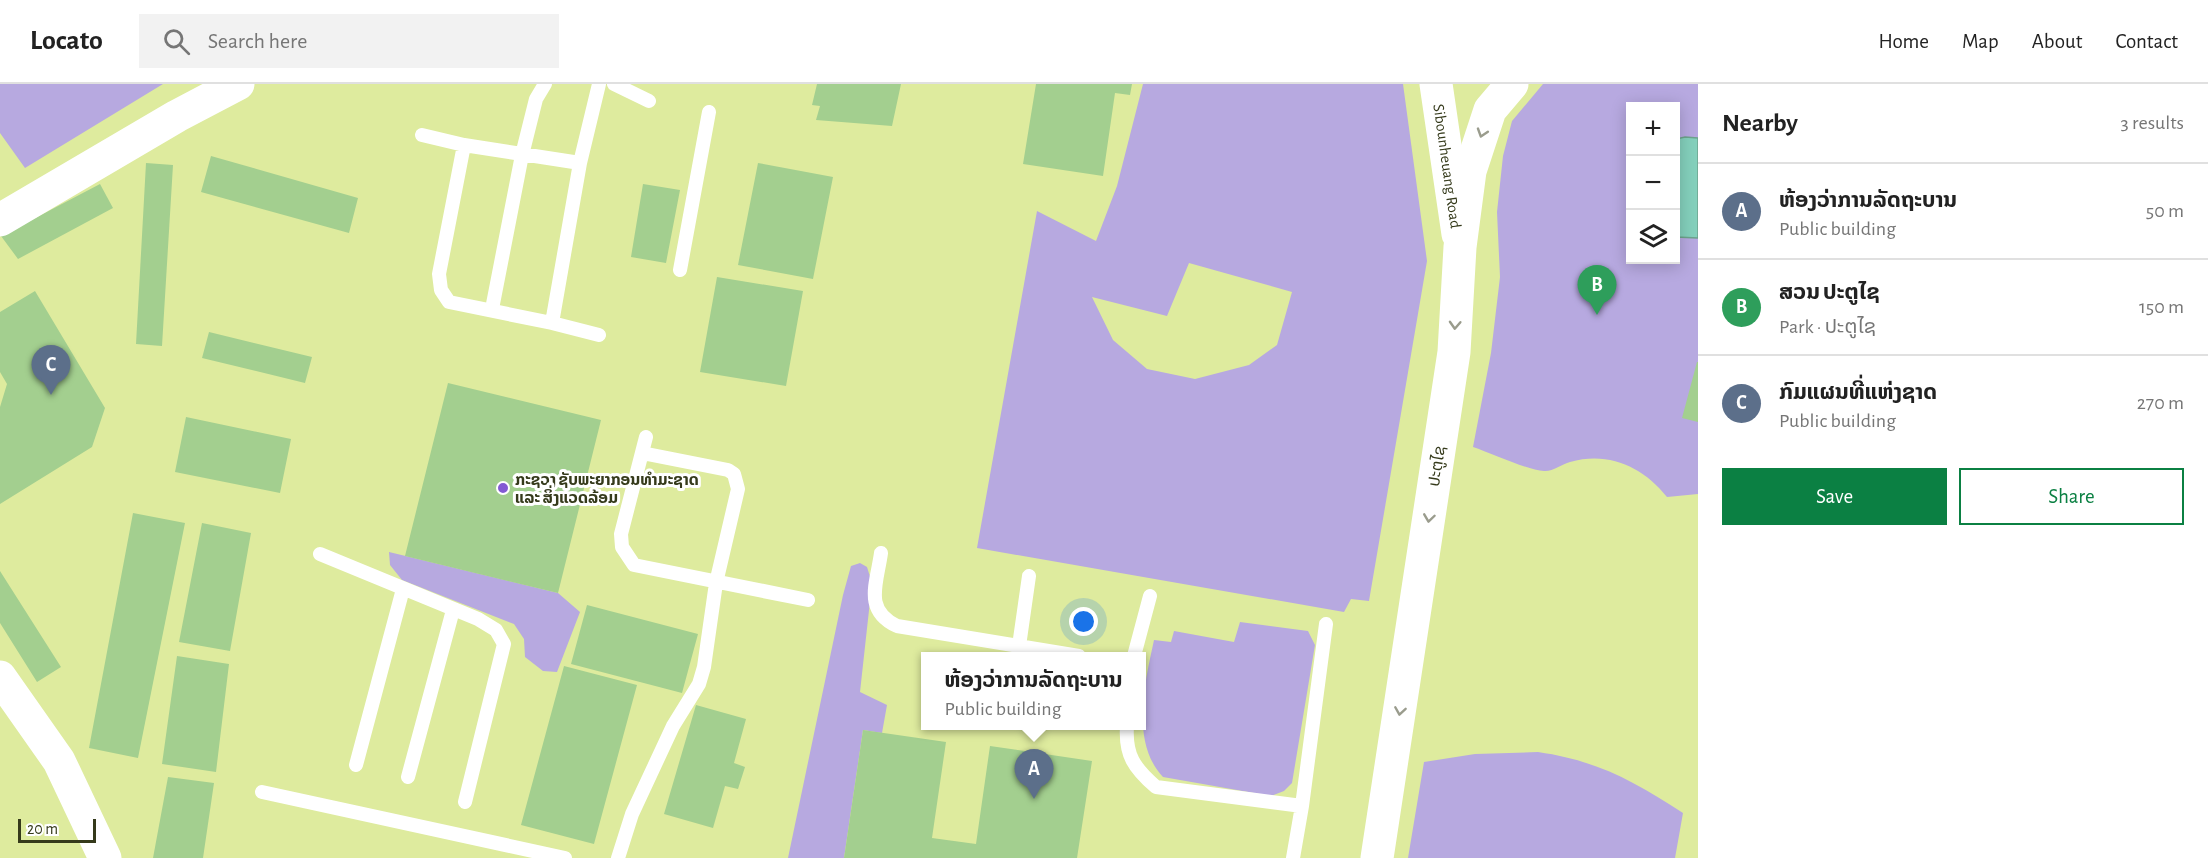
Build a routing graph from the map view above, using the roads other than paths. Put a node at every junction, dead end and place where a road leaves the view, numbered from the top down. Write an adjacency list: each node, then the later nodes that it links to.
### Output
1 (238, 84): 13 (main road)
2 (546, 84): 11 (lane)
3 (598, 84): 12 (lane)
4 (614, 84): 7 (lane)
5 (1436, 84): 14 (main road, Sibounheuang Road)
6 (1512, 84): 14 (main road, ປະຕູໄຊ, one-way to 14)
7 (649, 101)
8 (710, 112): 15 (lane)
9 (422, 135): 10 (lane)
10 (464, 145): 11 (lane); 16 (lane)
11 (522, 155): 12 (lane); 16 (lane)
12 (580, 163): 17 (lane)
13 (0, 220)
14 (1460, 248): 44 (main road, ປະຕູໄຊ, one-way to 44)
15 (680, 270)
16 (492, 309): 17 (lane)
17 (552, 323): 18 (lane)
18 (599, 335)
19 (646, 437): 20 (lane)
20 (642, 453): 24 (lane); 24 (lane)
21 (881, 553): 30 (lane)
22 (320, 554): 25 (lane)
23 (1029, 576): 30 (lane)
24 (716, 583): 27 (lane); 42 (lane)
25 (403, 590): 28 (lane); 35 (lane)
26 (1150, 596): 32 (lane)
27 (808, 600)
28 (453, 610): 36 (lane); 38 (lane)
29 (1326, 624): 39 (lane)
30 (1019, 646): 31 (lane)
31 (1051, 652)
32 (1135, 652)
33 (0, 677): 40 (main road)
34 (1127, 730): 39 (lane)
35 (356, 765)
36 (408, 777)
37 (262, 792): 41 (lane)
38 (465, 802)
39 (1302, 806): 43 (lane)
40 (105, 858)
41 (565, 858)
42 (618, 858)
43 (1293, 858)
44 (1377, 858)

